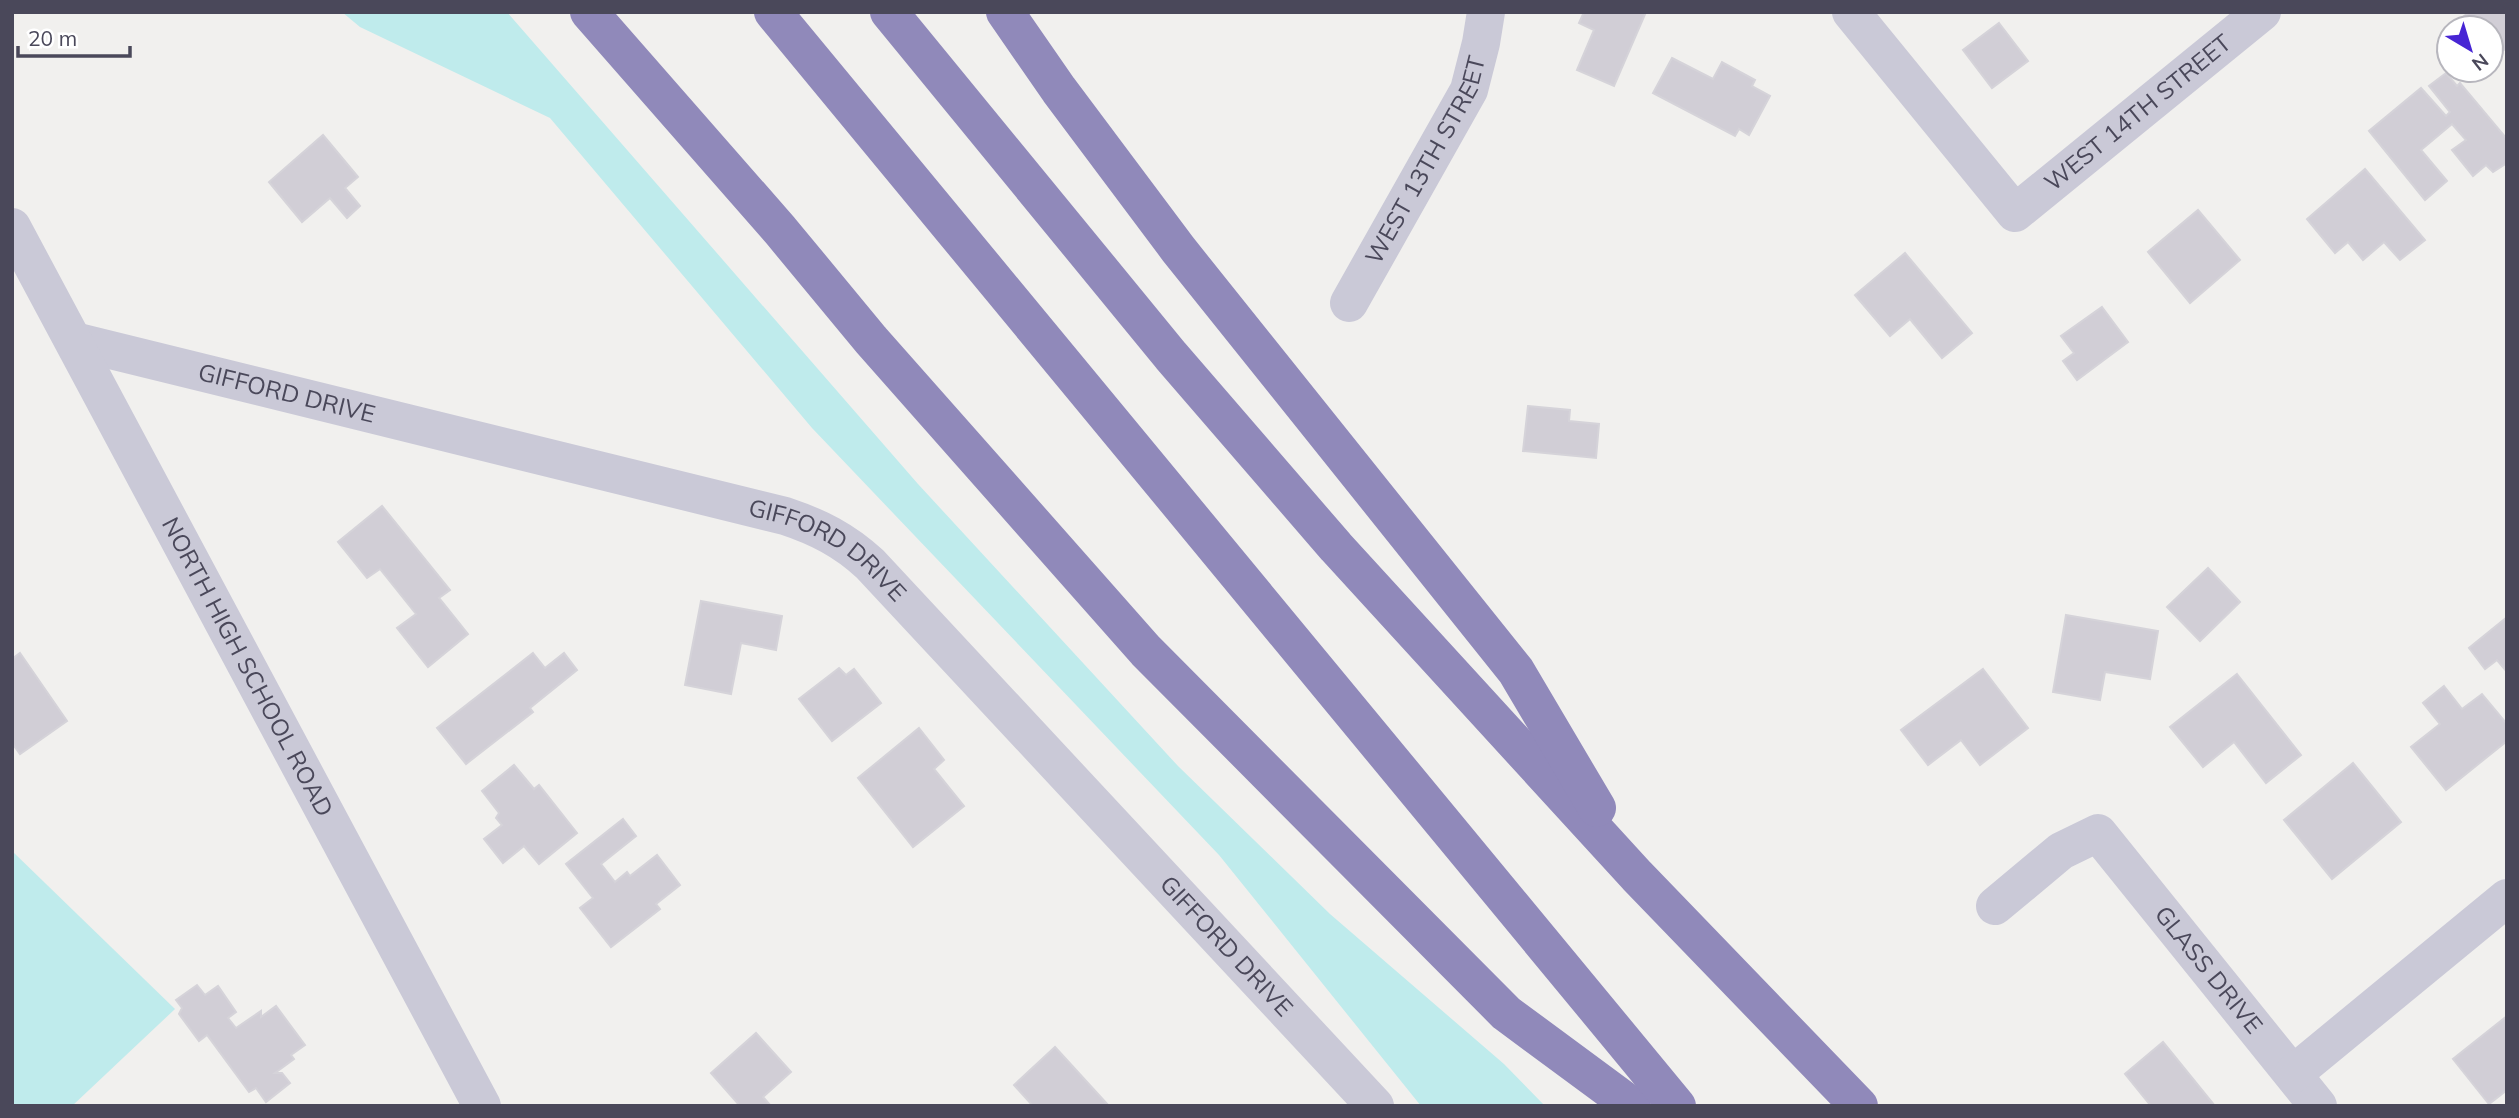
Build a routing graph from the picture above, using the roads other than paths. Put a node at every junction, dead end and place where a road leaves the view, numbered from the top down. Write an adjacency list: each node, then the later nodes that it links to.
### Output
1 (589, 12): 17 (highway)
2 (773, 12): 18 (highway)
3 (889, 12): 11 (highway)
4 (1005, 12): 11 (highway)
5 (1486, 12): 9 (street, WEST 13TH STREET)
6 (1851, 12): 7 (street, WEST 14TH STREET)
7 (2262, 12)
8 (12, 227): 10 (street, NORTH HIGH SCHOOL ROAD)
9 (1349, 303)
10 (74, 341): 15 (street, NORTH HIGH SCHOOL ROAD); 16 (street, GIFFORD DRIVE)
11 (1637, 876): 19 (highway)
12 (2507, 898): 14 (street)
13 (1995, 906): 14 (street, GLASS DRIVE)
14 (2293, 1074): 20 (street, GLASS DRIVE)
15 (482, 1106)
16 (1375, 1106)
17 (1632, 1106)
18 (1677, 1106)
19 (1859, 1106)
20 (2318, 1106)

